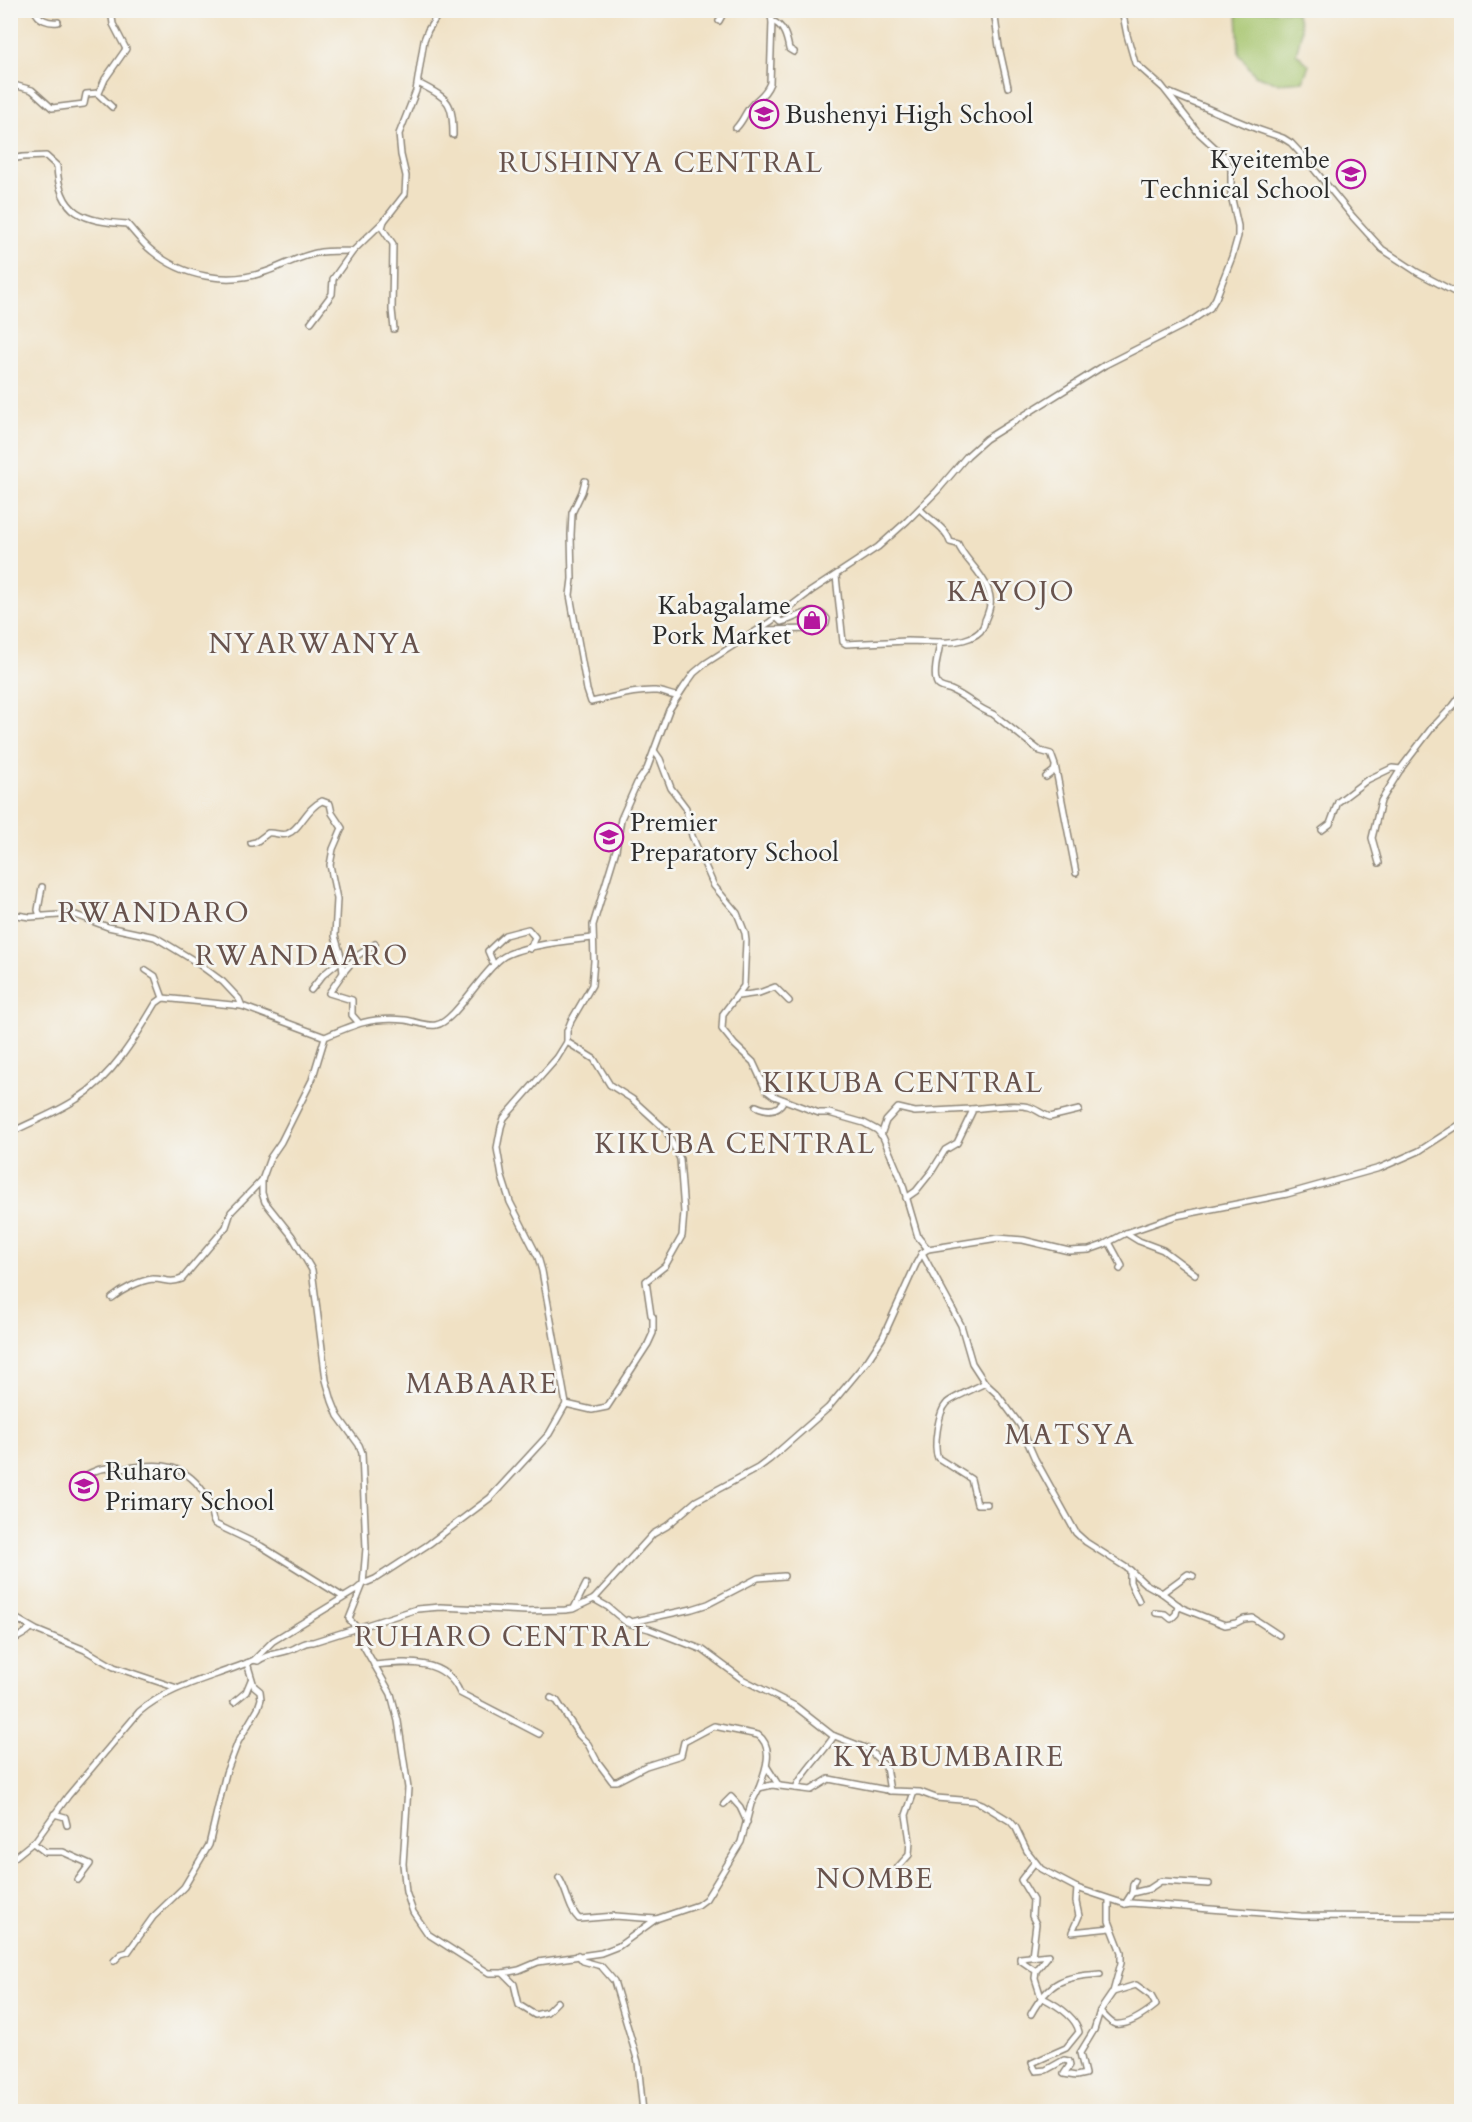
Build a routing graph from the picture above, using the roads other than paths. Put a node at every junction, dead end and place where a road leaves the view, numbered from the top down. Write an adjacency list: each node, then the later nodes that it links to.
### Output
1 (35, 10): 10 (street)
2 (111, 10): 16 (street)
3 (441, 10): 12 (street)
4 (725, 10): 8 (street)
5 (769, 10): 9 (street)
6 (994, 10): 15 (street)
7 (1122, 10): 14 (street)
8 (719, 21)
9 (772, 21): 11 (street); 18 (street)
10 (58, 22)
11 (794, 52)
12 (418, 83): 19 (street); 21 (street)
13 (10, 84): 16 (street)
14 (1161, 86): 23 (street); 27 (street)
15 (1008, 87)
16 (97, 93): 17 (street)
17 (112, 107)
18 (736, 128)
19 (453, 135)
20 (10, 159): 22 (street)
21 (384, 221): 22 (street); 25 (street)
22 (353, 251): 24 (street)
23 (1461, 297)
24 (311, 322)
25 (394, 329)
26 (585, 481): 33 (street)
27 (920, 509): 28 (street); 31 (street)
28 (836, 576): 29 (street); 31 (street)
29 (776, 617): 30 (street); 30 (street)
30 (757, 630): 33 (street)
31 (940, 642): 35 (street)
32 (1461, 694): 36 (street)
33 (678, 696): 34 (street)
34 (655, 752): 45 (street); 53 (street)
35 (1055, 765): 37 (street); 41 (street)
36 (1401, 769): 38 (street); 40 (street)
37 (1046, 777)
38 (1322, 830)
39 (250, 843): 48 (street)
40 (1379, 863)
41 (1076, 873)
42 (42, 887): 44 (street)
43 (10, 914): 44 (street)
44 (40, 916): 56 (street)
45 (593, 938): 47 (street); 59 (street)
46 (375, 944): 51 (street)
47 (530, 949): 49 (street); 49 (street)
48 (341, 960): 51 (street); 52 (street)
49 (494, 965): 57 (street)
50 (146, 970): 54 (street)
51 (343, 973): 57 (street)
52 (311, 990)
53 (738, 996): 55 (street); 60 (street)
54 (163, 998): 56 (street); 65 (street)
55 (789, 1001)
56 (242, 1006): 58 (street)
57 (359, 1023): 58 (street)
58 (325, 1037): 67 (street)
59 (567, 1042): 77 (street); 77 (street)
60 (784, 1100): 61 (street); 66 (street)
61 (756, 1106)
62 (971, 1109): 63 (street); 66 (street); 68 (street)
63 (1078, 1110)
64 (1461, 1123): 69 (street)
65 (10, 1133)
66 (881, 1136): 68 (street)
67 (262, 1180): 75 (street); 83 (street)
68 (906, 1198): 71 (street)
69 (1126, 1233): 70 (street); 74 (street)
70 (1109, 1242): 71 (street); 73 (street)
71 (928, 1249): 72 (street)
72 (922, 1253): 76 (street); 87 (street)
73 (1120, 1269)
74 (1196, 1274)
75 (112, 1298)
76 (985, 1383): 79 (street); 80 (street)
77 (566, 1404): 83 (street)
78 (77, 1481): 86 (street)
79 (987, 1504)
80 (1130, 1570): 85 (street); 88 (street)
81 (784, 1576): 92 (street)
82 (1193, 1576): 85 (street)
83 (363, 1584): 86 (street); 94 (street)
84 (586, 1584): 90 (street)
85 (1162, 1593): 89 (street)
86 (343, 1597): 98 (street)
87 (594, 1599): 90 (street); 92 (street)
88 (1138, 1601)
89 (1178, 1605): 91 (street); 96 (street)
90 (573, 1610): 94 (street)
91 (1156, 1613)
92 (616, 1614): 106 (street)
93 (10, 1615): 95 (street)
94 (356, 1627): 98 (street); 100 (street)
95 (31, 1628): 97 (street); 102 (street)
96 (1279, 1635)
97 (10, 1642)
98 (254, 1660): 99 (street)
99 (247, 1664): 101 (street); 102 (street)
100 (374, 1665): 105 (street); 138 (street)
101 (251, 1680): 104 (street); 136 (street)
102 (177, 1688): 114 (street)
103 (551, 1698): 107 (street)
104 (234, 1702)
105 (539, 1734)
106 (834, 1736): 110 (street); 111 (street)
107 (767, 1767): 108 (street); 109 (street)
108 (779, 1786): 109 (street); 110 (street)
109 (759, 1788): 115 (street)
110 (796, 1788): 111 (street)
111 (890, 1791): 112 (street)
112 (914, 1792): 119 (street); 120 (street)
113 (724, 1804): 115 (street)
114 (54, 1814): 116 (street); 117 (street)
115 (747, 1822): 130 (street)
116 (67, 1824)
117 (33, 1843): 118 (street); 122 (street)
118 (10, 1861)
119 (1035, 1862): 125 (street); 135 (street)
120 (898, 1868)
121 (559, 1878): 130 (street)
122 (78, 1880)
123 (1135, 1881): 126 (street)
124 (1209, 1884): 126 (street)
125 (1077, 1888): 127 (street); 131 (street)
126 (1132, 1893): 128 (street)
127 (1109, 1900): 128 (street); 131 (street)
128 (1125, 1904): 129 (street)
129 (1461, 1917)
130 (656, 1918): 134 (street)
131 (1111, 1928): 140 (street)
132 (1461, 1933): 133 (street)
133 (1461, 1953)
134 (578, 1955): 138 (street); 145 (street)
135 (1032, 1956): 137 (street); 137 (street)
136 (114, 1961)
137 (1036, 1971): 141 (street)
138 (503, 1973): 142 (street)
139 (1101, 1974): 141 (street)
140 (1113, 1992): 143 (street); 143 (street)
141 (1041, 1997): 143 (street); 144 (street)
142 (557, 2002)
143 (1100, 2011)
144 (1031, 2014)
145 (643, 2112)

